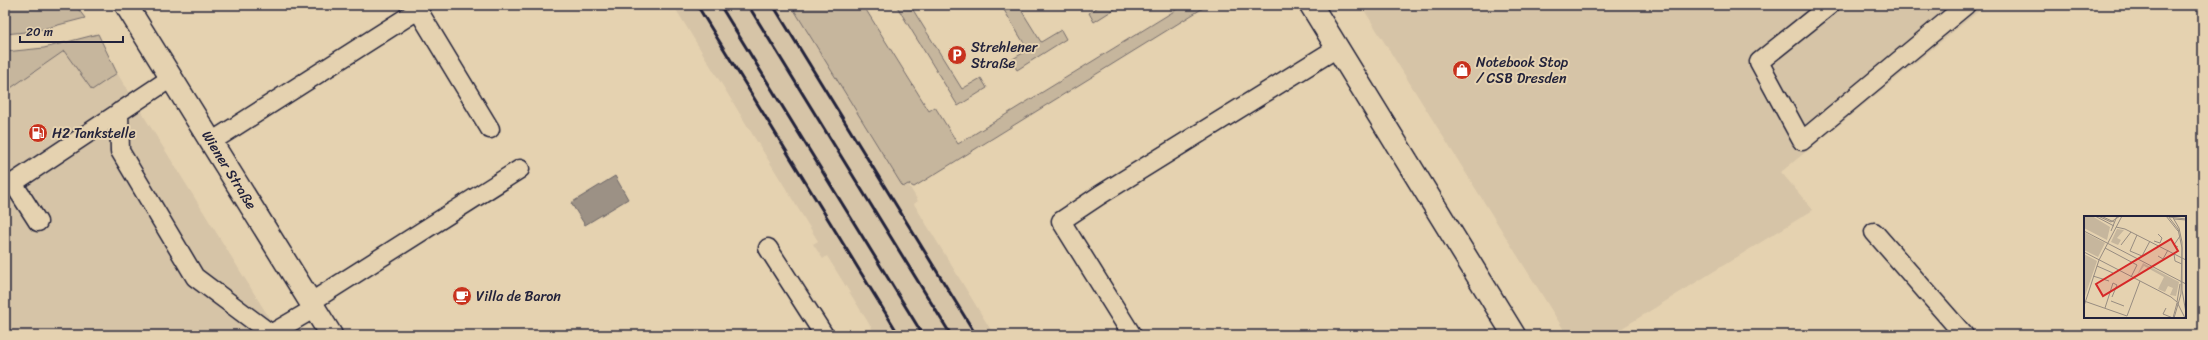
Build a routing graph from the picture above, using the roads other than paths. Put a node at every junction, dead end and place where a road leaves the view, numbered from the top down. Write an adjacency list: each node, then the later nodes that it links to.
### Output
1 (126, 5): 6 (street, Wiener Straße)
2 (1311, 5): 5 (street)
3 (1830, 5): 4 (lane)
4 (1966, 5)
5 (1337, 48): 19 (lane); 20 (street)
6 (171, 78): 7 (lane); 9 (street, Wiener Straße)
7 (119, 112): 11 (lane); 16 (lane)
8 (490, 129): 9 (lane)
9 (211, 142): 15 (street, Wiener Straße)
10 (520, 169): 15 (lane)
11 (8, 180): 12 (lane)
12 (38, 222)
13 (1874, 232): 21 (lane)
14 (768, 248): 18 (lane)
15 (313, 305): 16 (lane); 17 (street, Wiener Straße)
16 (270, 334)
17 (331, 335)
18 (824, 335)
19 (1132, 335)
20 (1514, 335)
21 (1964, 335)

